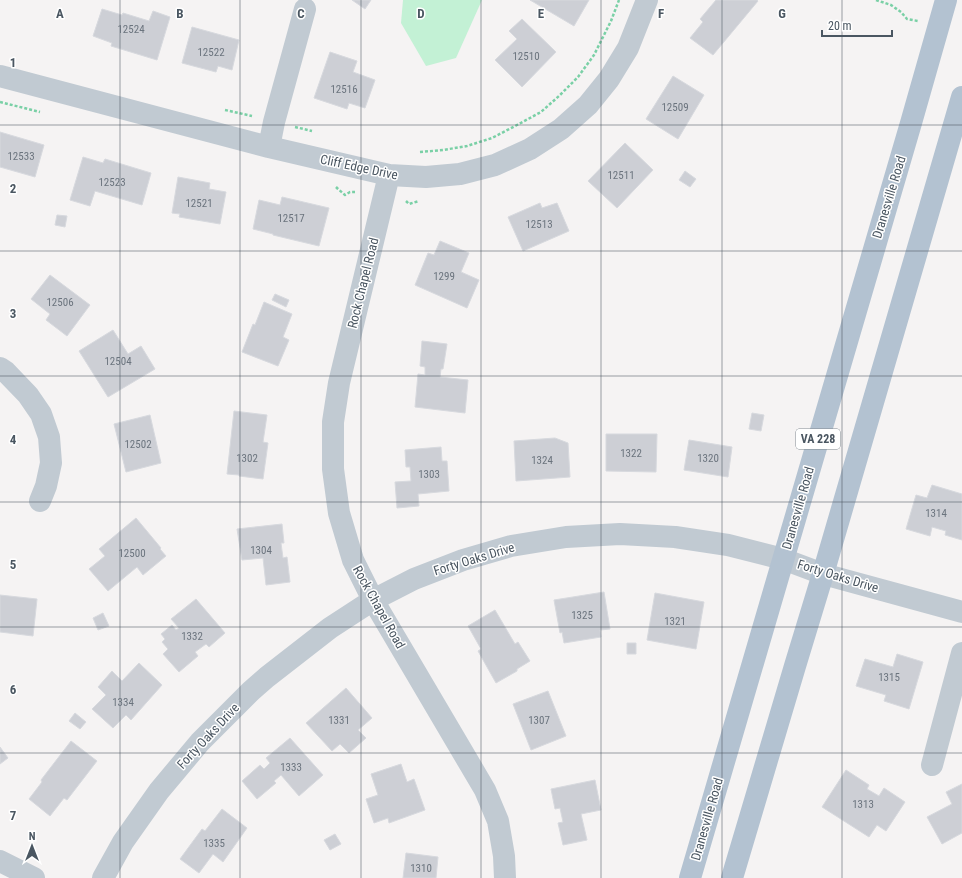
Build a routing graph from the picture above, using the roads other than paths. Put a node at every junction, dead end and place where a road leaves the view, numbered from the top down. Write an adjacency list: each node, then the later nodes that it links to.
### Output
1 (647, 0): 7 (street, Cliff Edge Drive)
2 (946, 0): 10 (main road, Dranesville Road / VA 228)
3 (305, 9): 6 (street)
4 (0, 76): 6 (street, Cliff Edge Drive)
5 (962, 97): 11 (main road, VA 228)
6 (269, 147): 7 (street, Cliff Edge Drive)
7 (389, 175): 12 (street, Rock Chapel Road)
8 (0, 368): 9 (street)
9 (40, 501)
10 (783, 559): 11 (street, Forty Oaks Drive); 12 (street, Forty Oaks Drive); 20 (main road, Dranesville Road / VA 228)
11 (823, 574): 13 (street, Forty Oaks Drive); 21 (main road, VA 228)
12 (373, 600): 18 (street, Forty Oaks Drive); 19 (street, Rock Chapel Road)
13 (962, 612)
14 (962, 653): 15 (street)
15 (932, 765)
16 (0, 861): 17 (street)
17 (34, 878)
18 (103, 878)
19 (505, 878)
20 (690, 878)
21 (732, 878)

